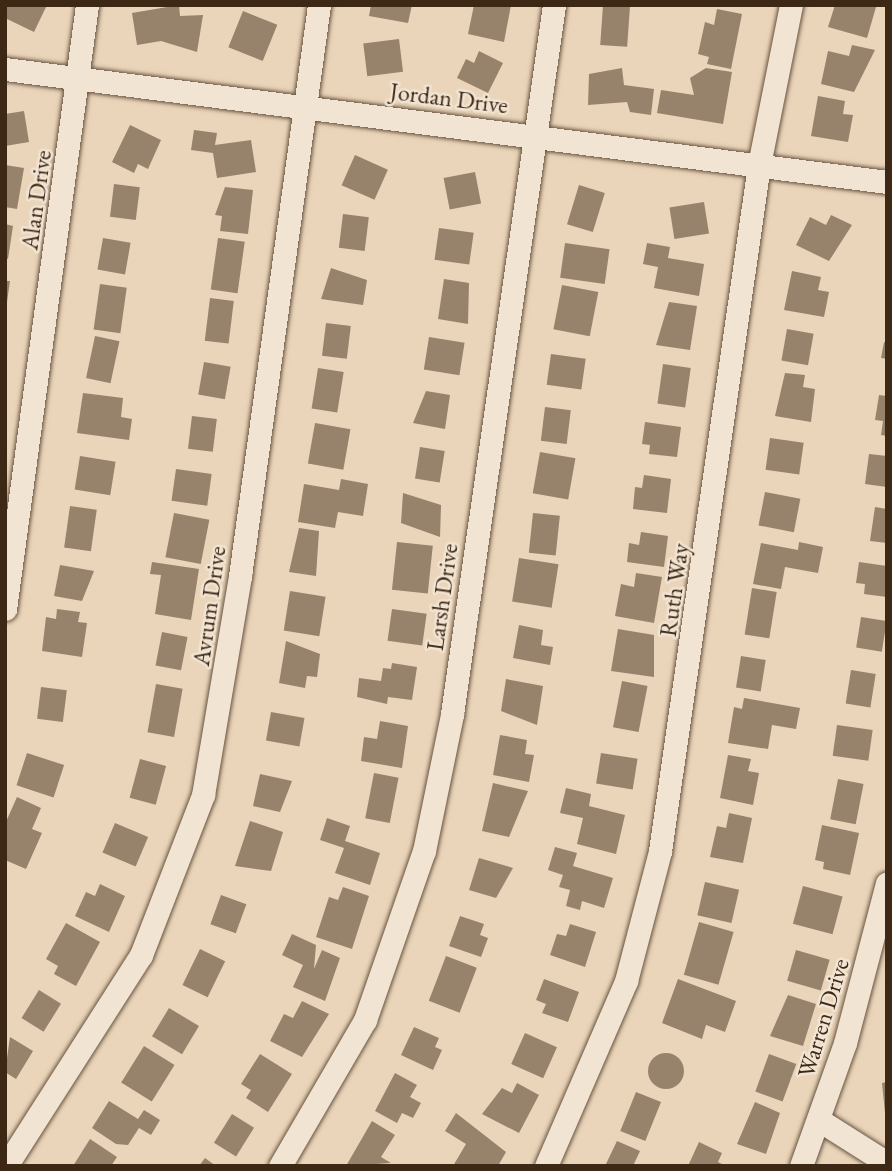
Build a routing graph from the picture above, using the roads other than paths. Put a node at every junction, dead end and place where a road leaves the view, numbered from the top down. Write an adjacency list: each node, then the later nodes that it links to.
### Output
1 (87, 5): 6 (street, Alan Drive)
2 (319, 5): 7 (street, Avrum Drive)
3 (554, 5): 8 (street, Larsh Drive)
4 (791, 5): 9 (street, Ruth Way)
5 (5, 69): 6 (street, Jordan Drive)
6 (78, 75): 7 (street, Jordan Drive); 11 (street, Alan Drive)
7 (302, 106): 8 (street, Jordan Drive); 15 (street, Avrum Drive)
8 (533, 136): 9 (street, Jordan Drive); 16 (street, Larsh Drive)
9 (759, 165): 10 (street, Jordan Drive); 17 (street, Ruth Way)
10 (887, 183)
11 (5, 609)
12 (887, 883): 13 (street, Warren Drive)
13 (819, 1120): 14 (street); 18 (street, Warren Drive)
14 (887, 1163)
15 (6, 1166)
16 (280, 1166)
17 (546, 1166)
18 (801, 1166)

